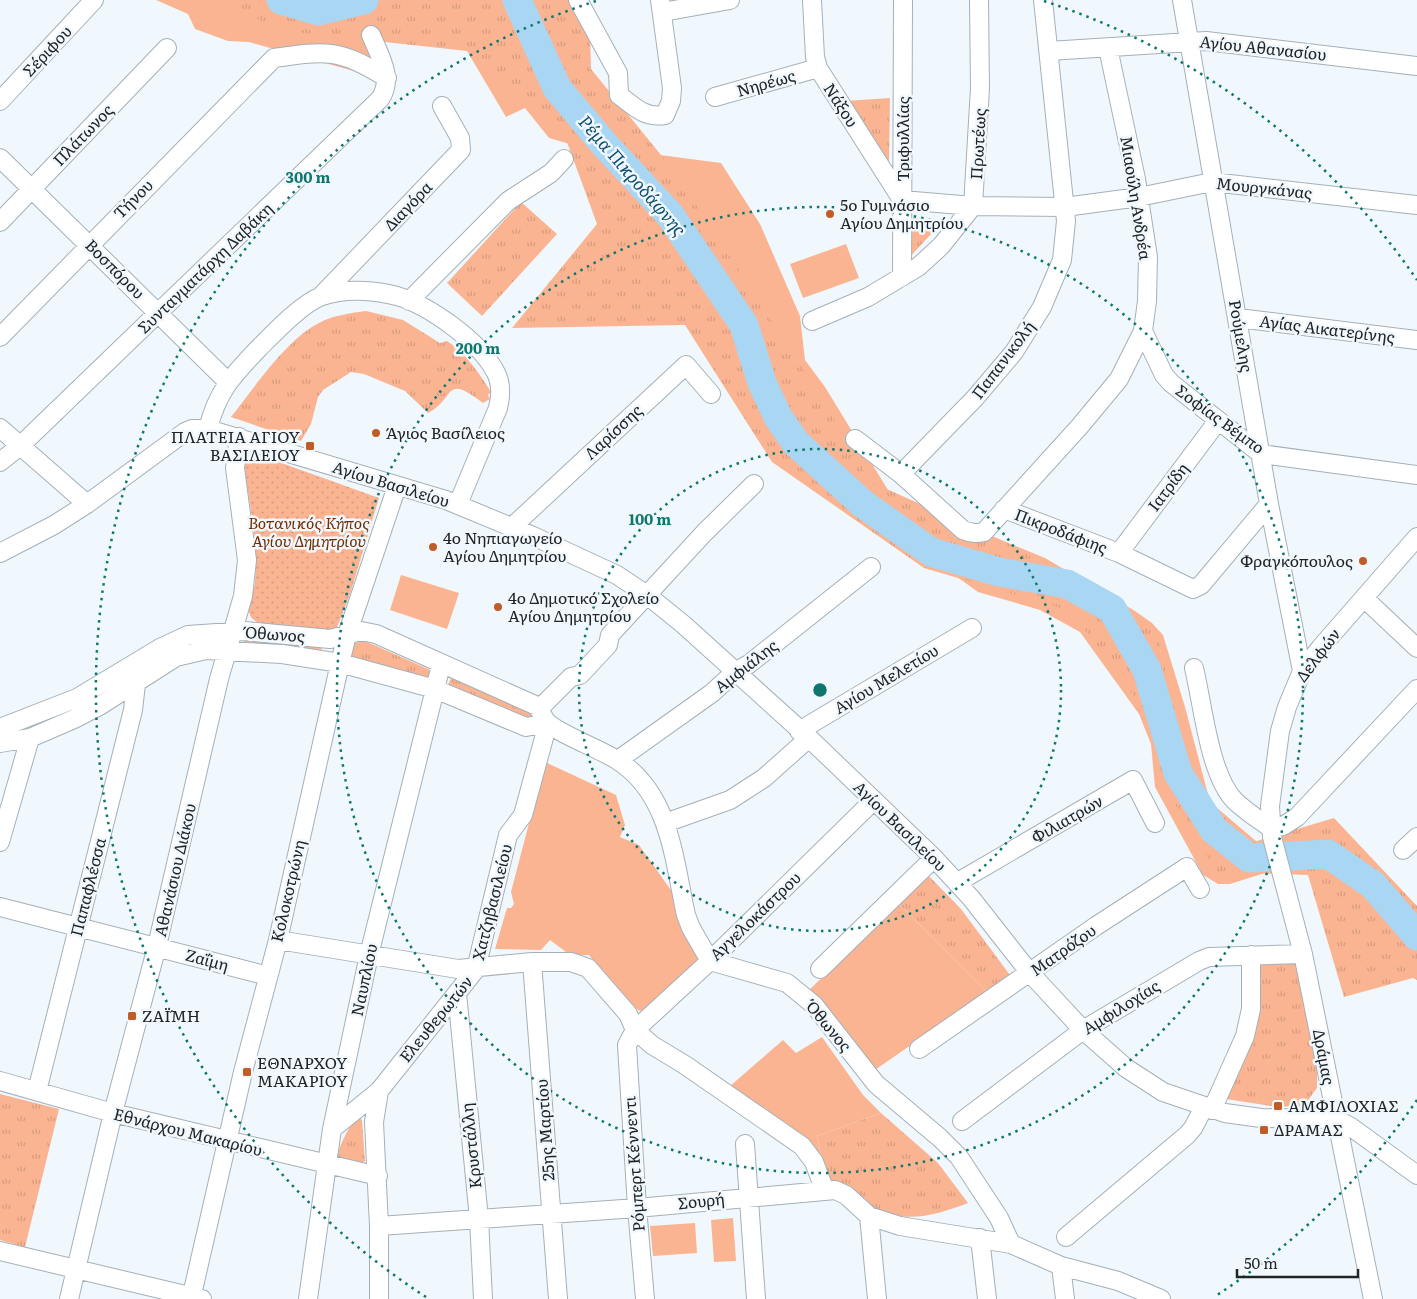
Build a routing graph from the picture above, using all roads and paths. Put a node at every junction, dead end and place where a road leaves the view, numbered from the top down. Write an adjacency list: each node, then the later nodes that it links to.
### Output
1 (94, 0): 19 (street, Σέριφου)
2 (578, 0): 9 (street)
3 (730, 0): 9 (street)
4 (812, 0): 16 (street, Νάξου)
5 (903, 0): 26 (street, Τριφυλλίας)
6 (979, 0): 28 (street, Πρωτέως)
7 (1044, 0): 14 (street, Παπανικολή)
8 (1182, 0): 11 (street, Ρούμελης)
9 (661, 6)
10 (371, 35): 17 (street)
11 (1188, 41): 13 (street, Αγίου Αθανασίου); 15 (street, Αγίου Αθανασίου); 23 (street, Ρούμελης)
12 (167, 48): 24 (street, Πλάτωνος)
13 (1108, 48): 14 (street, Αγίου Αθανασίου); 25 (street, Μιαούλη Ανδρέα)
14 (1049, 51): 29 (street, Παπανικολή)
15 (1417, 66)
16 (818, 68): 18 (street, Νηρέως); 26 (street, Νάξου)
17 (387, 78): 31 (street, Τήνου); 35 (street, Συνταγματάρχη Δαβάκη)
18 (715, 97)
19 (0, 101)
20 (442, 106): 33 (street, Διαγόρα)
21 (0, 158): 24 (street, Βοσπόρου)
22 (564, 159): 34 (street)
23 (1212, 182): 25 (street, Μουργκάνας); 27 (street, Μουργκάνας); 36 (street, Ρούμελης)
24 (32, 189): 30 (street, Πλάτωνος); 31 (street, Βοσπόρου)
25 (1139, 197): 29 (street, Μουργκάνας); 38 (street, Μιαούλη Ανδρέα)
26 (902, 200): 28 (street, Μουργκάνας); 32 (street, Τριφυλλίας)
27 (1417, 205)
28 (973, 206): 29 (street, Μουργκάνας); 32 (street)
29 (1065, 206): 51 (street, Παπανικολή)
30 (0, 222)
31 (89, 244): 35 (street, Βοσπόρου); 39 (street, Τήνου)
32 (902, 277): 37 (street)
33 (321, 296): 34 (street, Αγίου Βασιλείου); 41 (street, Αγίου Βασιλείου)
34 (409, 300): 56 (street, Αγίου Βασιλείου)
35 (159, 313): 41 (street, Βοσπόρου); 48 (street, Συνταγματάρχη Δαβάκη)
36 (1238, 318): 40 (street, Αγίας Αικατερίνης); 49 (street, Ρούμελης)
37 (812, 321)
38 (1143, 331): 43 (street, Σοφίας Βέμπο); 58 (street, Μιαούλη Ανδρέα)
39 (0, 337)
40 (1417, 340)
41 (228, 382): 45 (street, Αγίου Βασιλείου)
42 (711, 394): 59 (street, Λαρίσσης)
43 (1218, 422): 49 (street, Σοφίας Βέμπο); 61 (street, Ιατρίδη)
44 (0, 428): 48 (street)
45 (208, 428): 46 (street, Αγίου Βασιλείου); 55 (street, Αγίου Βασιλείου)
46 (239, 437): 54 (street, Αγίου Βασιλείου); 67 (street, Αθανάσιου Διάκου)
47 (855, 439): 51 (street)
48 (20, 446): 50 (street, Συνταγματάρχη Δαβάκη); 55 (street)
49 (1262, 454): 52 (street, Σοφίας Βέμπο); 57 (street, Ρούμελης)
50 (0, 462)
51 (901, 474): 58 (street, Μιαούλη Ανδρέα)
52 (1417, 475)
53 (754, 484): 64 (street, Χατζηβασιλείου)
54 (397, 486): 56 (street, Αγίου Βασιλείου); 68 (street, Κολοκοτρώνη)
55 (87, 504): 62 (street, Αγίου Βασιλείου)
56 (458, 504): 59 (street, Αγίου Βασιλείου)
57 (1269, 504): 61 (street, Πικροδάφιης); 75 (street, Ρούμελης)
58 (1004, 509): 61 (street, Πικροδάφιης)
59 (512, 527): 64 (street, Αγίου Βασιλείου)
60 (1417, 537): 65 (street, Δελφών)
61 (1119, 552)
62 (0, 553)
63 (871, 567): 74 (street, Αμφιάλης)
64 (647, 595): 74 (street, Αγίου Βασιλείου); 79 (street, Χατζηβασιλείου)
65 (1364, 598): 69 (street); 75 (street, Δελφών)
66 (972, 628): 81 (street, Αγίου Μελετίου)
67 (234, 631): 68 (street, Όθωνος); 70 (street, Αθανάσιου Διάκου); 80 (street, Όθωνος)
68 (347, 635): 71 (street, Κολοκοτρώνη); 72 (street, Όθωνος)
69 (1417, 648)
70 (228, 650): 71 (street, Όθωνος); 76 (street, Όθωνος); 99 (street, Αθανάσιου Διάκου)
71 (340, 663): 77 (street, Όθωνος); 98 (street, Κολοκοτρώνη)
72 (442, 665): 77 (street, Ναυπλίου); 79 (street, Όθωνος)
73 (1194, 668): 88 (street)
74 (735, 672): 81 (street, Αγίου Βασιλείου); 84 (street, Αμφιάλης)
75 (1302, 672): 88 (street, Δελφών)
76 (136, 684): 82 (street, Όθωνος); 97 (street, Παπαφλέσσα)
77 (435, 689): 79 (street, Όθωνος); 101 (street, Ναυπλίου)
78 (1417, 689): 88 (street)
79 (543, 716): 84 (street, Όθωνος); 105 (street, Χατζηβασιλείου)
80 (0, 728)
81 (804, 735): 85 (street, Αγίου Βασιλείου); 86 (street, Αγίου Μελετίου)
82 (30, 738): 83 (street, Όθωνος); 90 (street)
83 (0, 743)
84 (618, 760): 86 (street, Όθωνος)
85 (874, 800): 92 (street, Αγίου Βασιλείου); 103 (street, Αγγελοκάστρου)
86 (665, 823): 103 (street, Όθωνος)
87 (1156, 823): 94 (street, Φιλιατρών)
88 (1272, 833): 93 (street, Δελφών)
89 (1417, 837): 91 (street)
90 (0, 842)
91 (1403, 850)
92 (934, 858): 94 (street, Αγίου Βασιλείου); 106 (street)
93 (1281, 876): 100 (street, Δράμας)
94 (958, 882): 107 (street, Αγίου Βασιλείου)
95 (1200, 889): 107 (street, Ματρόζου)
96 (0, 907): 97 (street, Ζαΐμη)
97 (78, 927): 99 (street, Ζαΐμη); 114 (street, Παπαφλέσσα)
98 (278, 940): 101 (street); 108 (street, Κολοκοτρώνη)
99 (157, 946): 108 (street, Ζαΐμη); 117 (street, Αθανάσιου Διάκου)
100 (1303, 954): 102 (street, Αμφιλοχίας); 118 (street, Δράμας)
101 (369, 955): 105 (street); 120 (street, Ναυπλίου)
102 (1251, 955): 111 (street, Αμφιλοχίας); 116 (street)
103 (710, 961): 110 (street, Αγγελοκάστρου); 135 (street, Όθωνος)
104 (532, 962): 105 (street, Ελευθερωτών); 110 (street, Ελευθερωτών); 129 (street, 25ης Μαρτίου)
105 (476, 969): 109 (street, Ελευθερωτών)
106 (820, 969)
107 (1030, 973): 111 (street, Αγίου Βασιλείου); 112 (street, Ματρόζου)
108 (268, 976): 121 (street, Κολοκοτρώνη)
109 (457, 993): 115 (street, Ελευθερωτών); 131 (street, Κρυστάλλη)
110 (635, 1030): 126 (street, Ελευθερωτών); 128 (street, Ρόμπερτ Κέννεντι)
111 (1084, 1030): 116 (street, Αγίου Βασιλείου); 119 (street, Αμφιλοχίας)
112 (919, 1049)
113 (0, 1081): 114 (street, Εθνάρχου Μακαρίου)
114 (36, 1091): 117 (street, Εθνάρχου Μακαρίου)
115 (379, 1091): 120 (street); 125 (street, Ελευθερωτών)
116 (1208, 1108): 118 (street, Αγίου Βασιλείου); 133 (street)
117 (113, 1113): 121 (street, Εθνάρχου Μακαρίου); 138 (street, Αθανάσιου Διάκου)
118 (1336, 1119): 124 (street); 151 (street, Δράμας)
119 (962, 1121)
120 (332, 1129): 123 (street, Ναυπλίου)
121 (226, 1141): 123 (street, Εθνάρχου Μακαρίου); 139 (street, Κολοκοτρώνη)
122 (745, 1144): 127 (street)
123 (325, 1165): 125 (street, Εθνάρχου Μακαρίου); 141 (street, Ναυπλίου)
124 (1417, 1175)
125 (378, 1176): 132 (street, Ελευθερωτών)
126 (825, 1191): 127 (street, Σουρή); 130 (street, Σουρή)
127 (749, 1196): 128 (street, Σουρή); 146 (street)
128 (637, 1208): 129 (street, Σουρή); 145 (street, Ρόμπερτ Κέννεντι)
129 (551, 1214): 131 (street, Σουρή); 144 (street, 25ης Μαρτίου)
130 (869, 1216): 134 (street, Σουρή); 147 (street)
131 (479, 1219): 132 (street, Σουρή); 143 (street, Κρυστάλλη)
132 (379, 1226): 142 (street, Ελευθερωτών)
133 (1066, 1237)
134 (980, 1238): 135 (street, Σουρή); 148 (street)
135 (1011, 1244): 137 (street)
136 (0, 1251): 138 (street)
137 (1061, 1266): 149 (street); 150 (street)
138 (77, 1270): 139 (street); 140 (street, Αθανάσιου Διάκου)
139 (195, 1298)
140 (69, 1299)
141 (308, 1299)
142 (379, 1299)
143 (483, 1299)
144 (558, 1299)
145 (645, 1299)
146 (756, 1299)
147 (876, 1299)
148 (987, 1299)
149 (1065, 1299)
150 (1161, 1299)
151 (1373, 1299)

